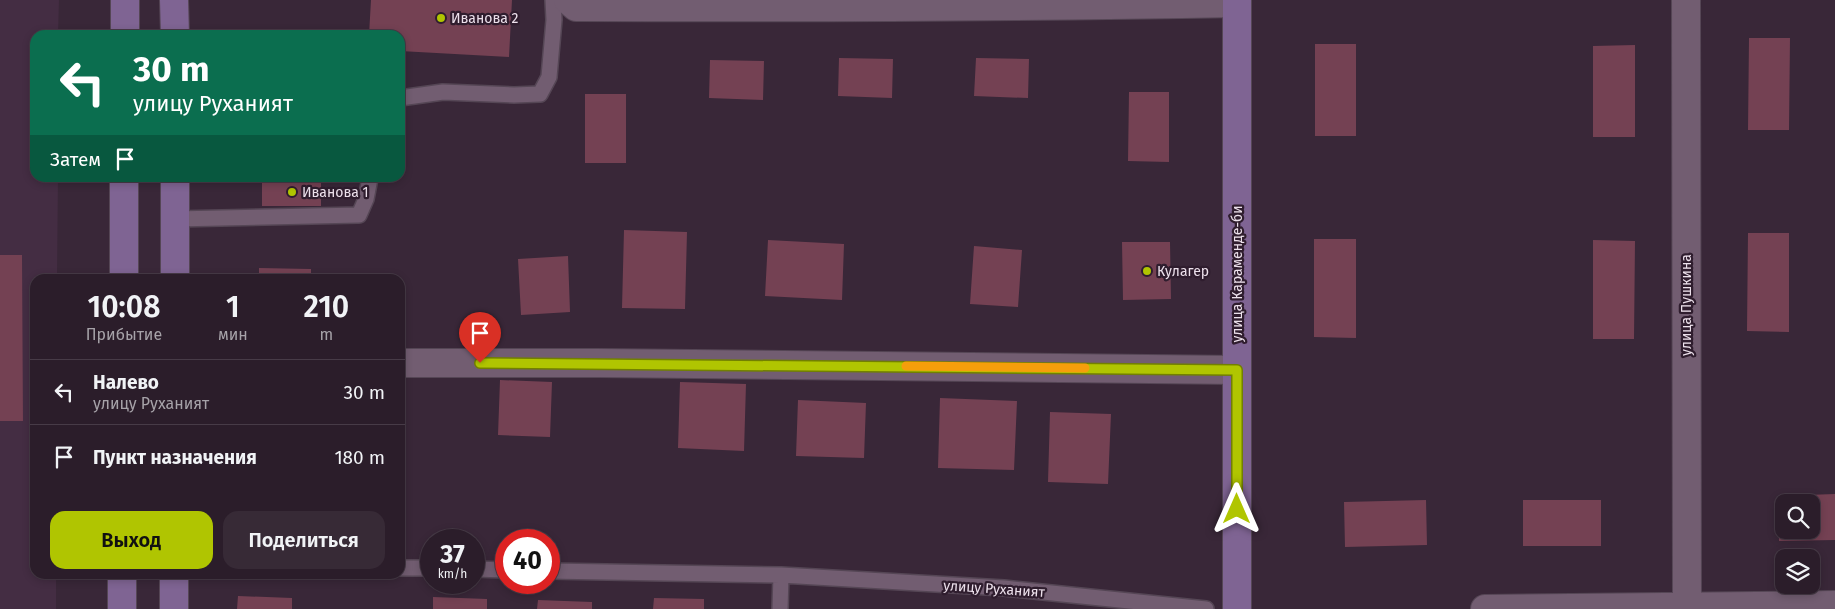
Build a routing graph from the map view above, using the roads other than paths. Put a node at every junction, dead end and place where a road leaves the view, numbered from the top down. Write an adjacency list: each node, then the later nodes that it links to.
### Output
1 (125, 0): 7 (street)
2 (174, 0): 8 (street)
3 (553, 0): 9 (lane)
4 (568, 0): 6 (street)
5 (1686, 0): 25 (street, улица Пушкина)
6 (1237, 1): 17 (street, улица Караменде-би)
7 (125, 30)
8 (175, 30)
9 (405, 97)
10 (124, 182): 14 (street)
11 (175, 182): 13 (street)
12 (369, 182): 13 (lane)
13 (175, 219): 15 (street)
14 (124, 274)
15 (175, 274)
16 (405, 363): 17 (street)
17 (1237, 370): 30 (street, улица Караменде-би)
18 (405, 568): 19 (lane)
19 (420, 568)
20 (560, 571): 21 (lane, улицу Руханият)
21 (781, 576): 28 (lane); 29 (lane, улицу Руханият)
22 (122, 579): 26 (street)
23 (174, 579): 27 (street)
24 (1835, 605): 25 (street)
25 (1687, 608): 31 (street)
26 (122, 609)
27 (174, 609)
28 (780, 609)
29 (1206, 609)
30 (1237, 609)
31 (1485, 609)

